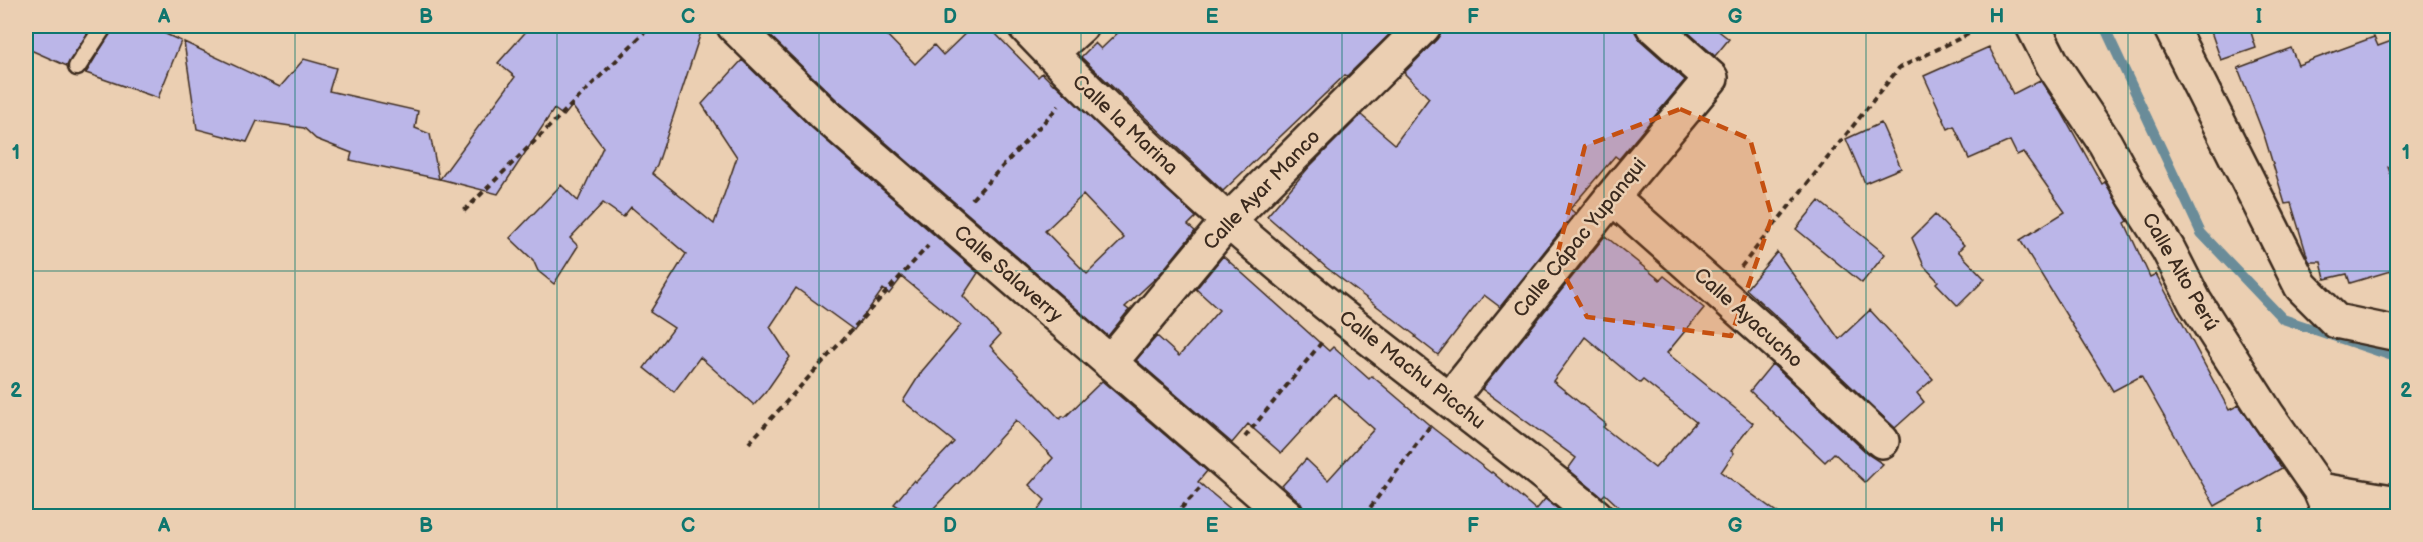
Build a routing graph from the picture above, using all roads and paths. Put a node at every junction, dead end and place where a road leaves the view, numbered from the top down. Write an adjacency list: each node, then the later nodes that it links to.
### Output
1 (104, 26): 12 (lane)
2 (651, 26): 15 (path)
3 (734, 26): 17 (street, Calle Salaverry)
4 (1025, 26): 11 (street, Calle la Marina)
5 (1081, 26): 11 (street)
6 (1424, 26): 16 (street, Calle Ayar Manco)
7 (1653, 26): 14 (street, Calle Cápac Yupanqui)
8 (1985, 26): 18 (path)
9 (2032, 26): 26 (street, Calle Alto Perú)
10 (2170, 26): 20 (street)
11 (1051, 53): 13 (street, Calle la Marina)
12 (77, 67)
13 (1080, 84): 16 (street, Calle la Marina); 17 (path)
14 (1612, 197): 18 (street, Calle Ayacucho); 22 (street, Calle Cápac Yupanqui)
15 (464, 211)
16 (1228, 221): 19 (street, Calle Machu Picchu); 21 (street, Calle Ayar Manco)
17 (949, 223): 21 (street, Calle Salaverry); 24 (path)
18 (1720, 294): 23 (street, Calle Ayacucho)
19 (1343, 316): 22 (street, Calle Machu Picchu); 25 (path)
20 (2397, 334)
21 (1110, 363): 25 (street, Calle Salaverry)
22 (1450, 399): 30 (path); 31 (street, Calle Machu Picchu)
23 (1882, 441)
24 (749, 443)
25 (1224, 462): 28 (path); 29 (street, Calle Salaverry)
26 (2325, 503): 27 (street)
27 (2397, 503)
28 (1174, 516)
29 (1287, 516)
30 (1364, 516)
31 (1596, 516)

